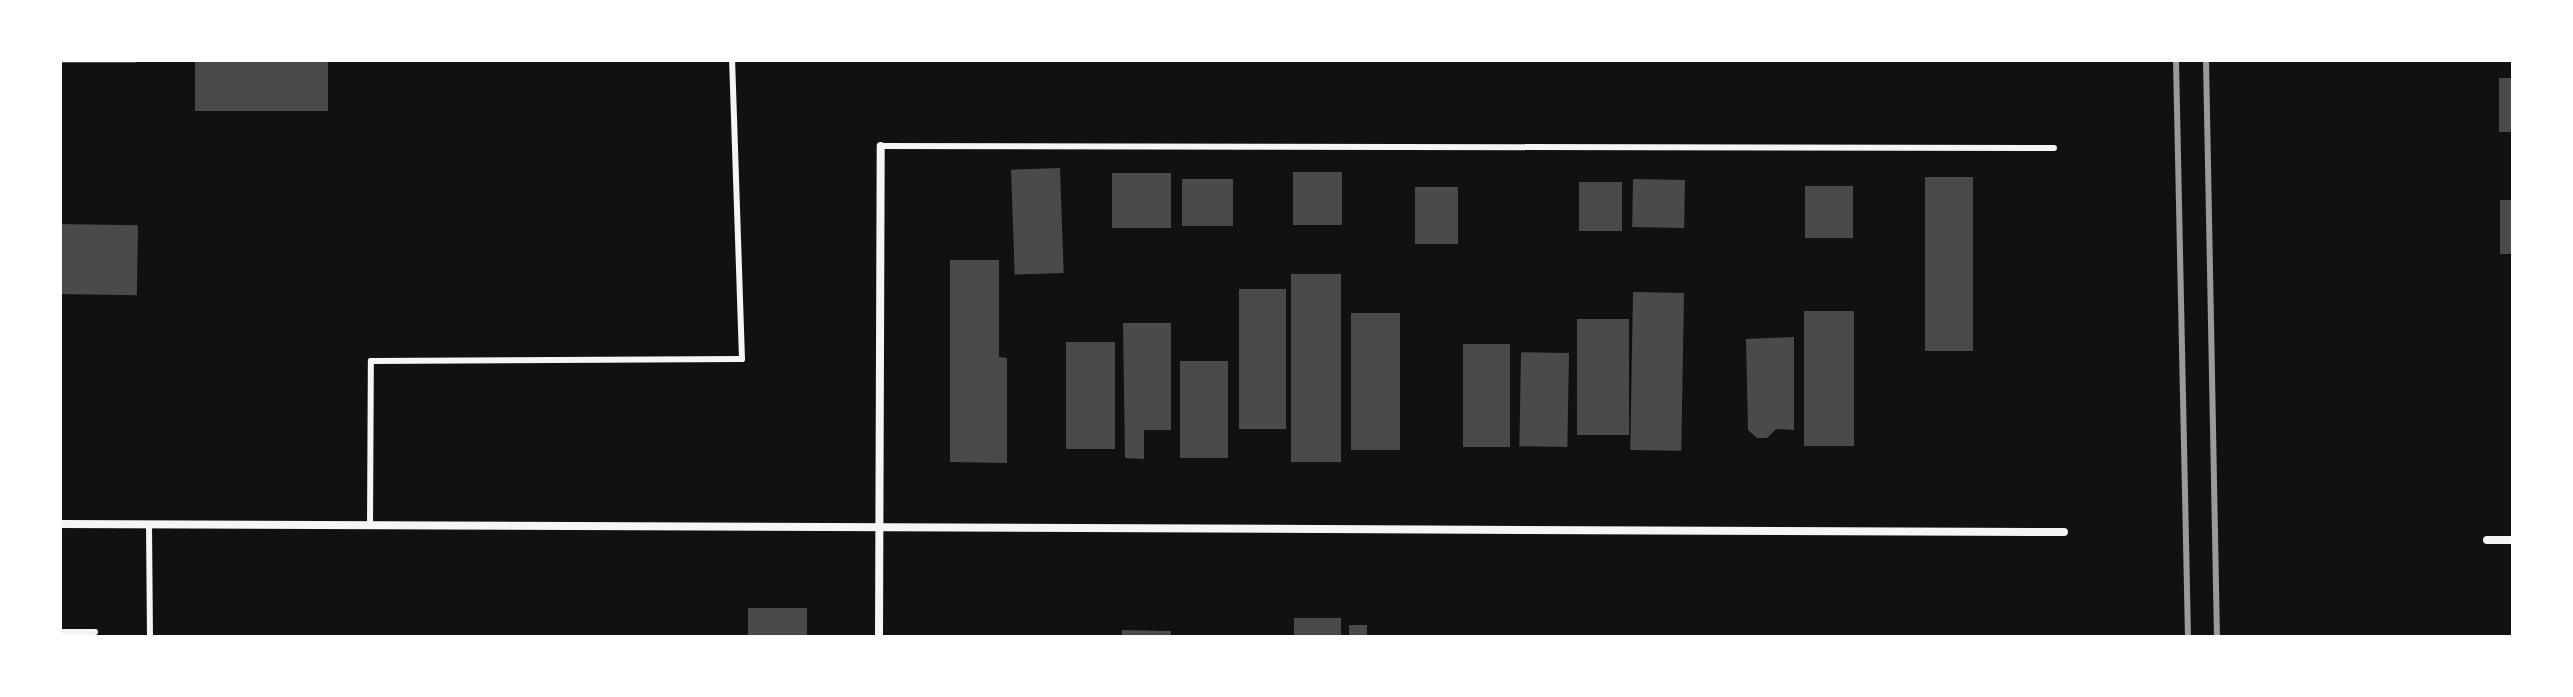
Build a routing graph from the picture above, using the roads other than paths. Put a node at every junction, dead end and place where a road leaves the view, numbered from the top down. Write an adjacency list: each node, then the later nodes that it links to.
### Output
1 (732, 60): 6 (lane)
2 (881, 146): 3 (lane); 7 (street)
3 (2054, 148)
4 (60, 524): 5 (street)
5 (149, 524): 6 (street); 13 (lane)
6 (370, 526): 7 (street)
7 (880, 527): 8 (street); 14 (street)
8 (2064, 532)
9 (2487, 540): 10 (street)
10 (2513, 540)
11 (60, 632): 12 (lane)
12 (95, 632)
13 (150, 637)
14 (879, 637)

